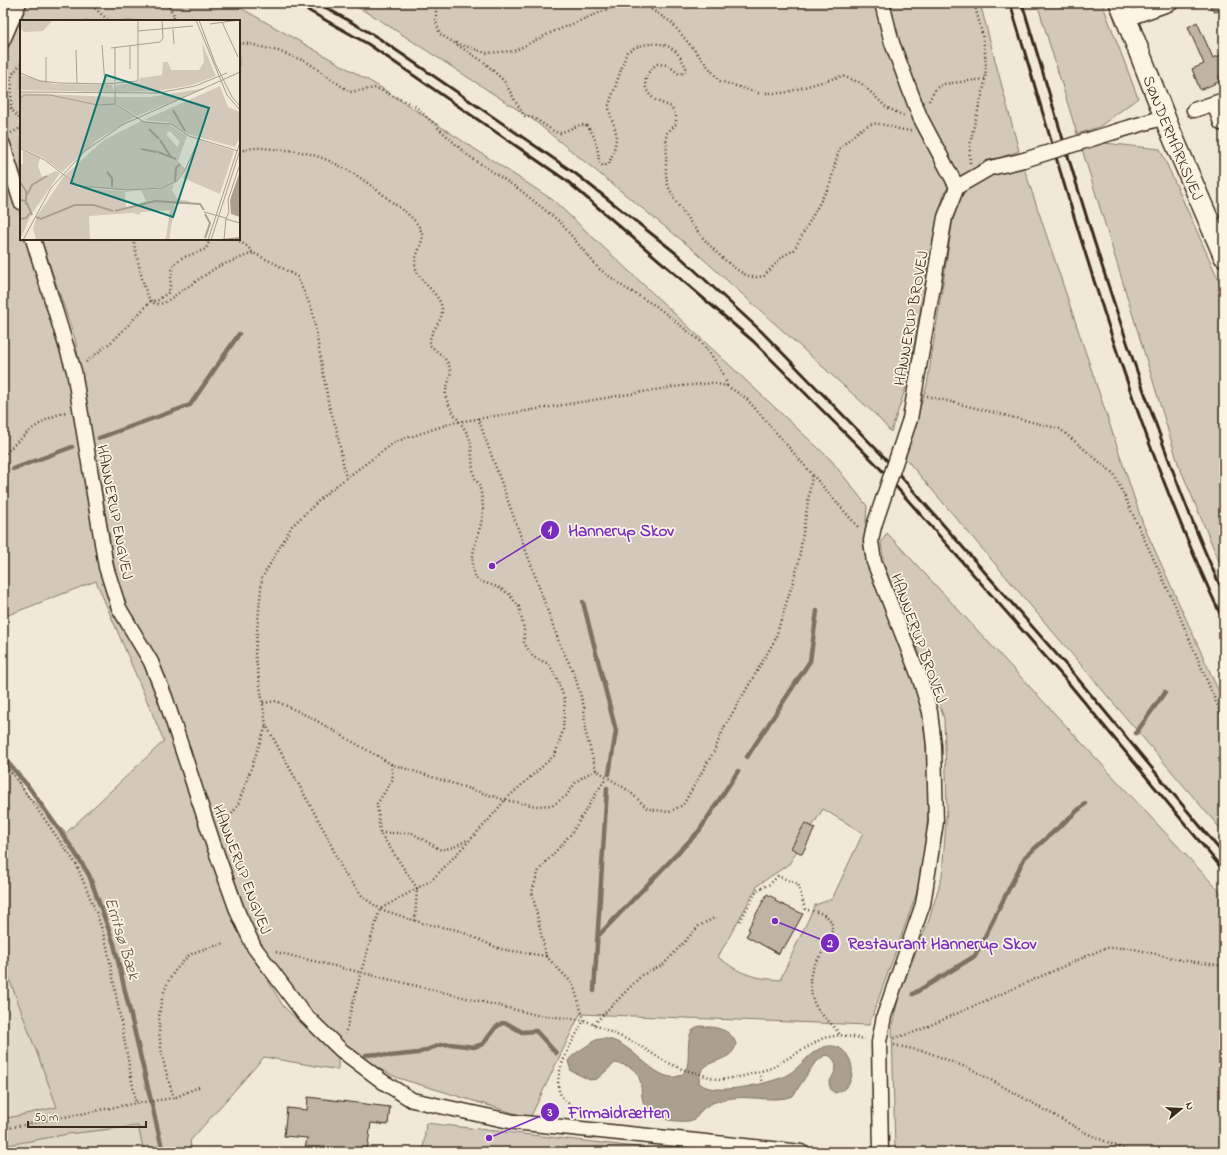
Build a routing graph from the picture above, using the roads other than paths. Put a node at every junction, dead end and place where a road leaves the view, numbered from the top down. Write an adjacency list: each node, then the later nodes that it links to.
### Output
1 (19, 3): 5 (street)
2 (882, 3): 11 (street)
3 (1170, 3): 4 (street, SØNDERMARKSVEJ)
4 (1123, 11): 8 (street, SØNDERMARKSVEJ)
5 (3, 40)
6 (1219, 102): 7 (street); 9 (street)
7 (1194, 110)
8 (1165, 117): 11 (street, bridge); 14 (street, SØNDERMARKSVEJ)
9 (1221, 123)
10 (3, 145): 12 (street)
11 (957, 187): 16 (street, HANNERUP BROVEJ, bridge)
12 (20, 199)
13 (33, 240): 15 (street, HANNERUP ENGVEJ)
14 (1224, 256)
15 (801, 1152)
16 (881, 1152)

